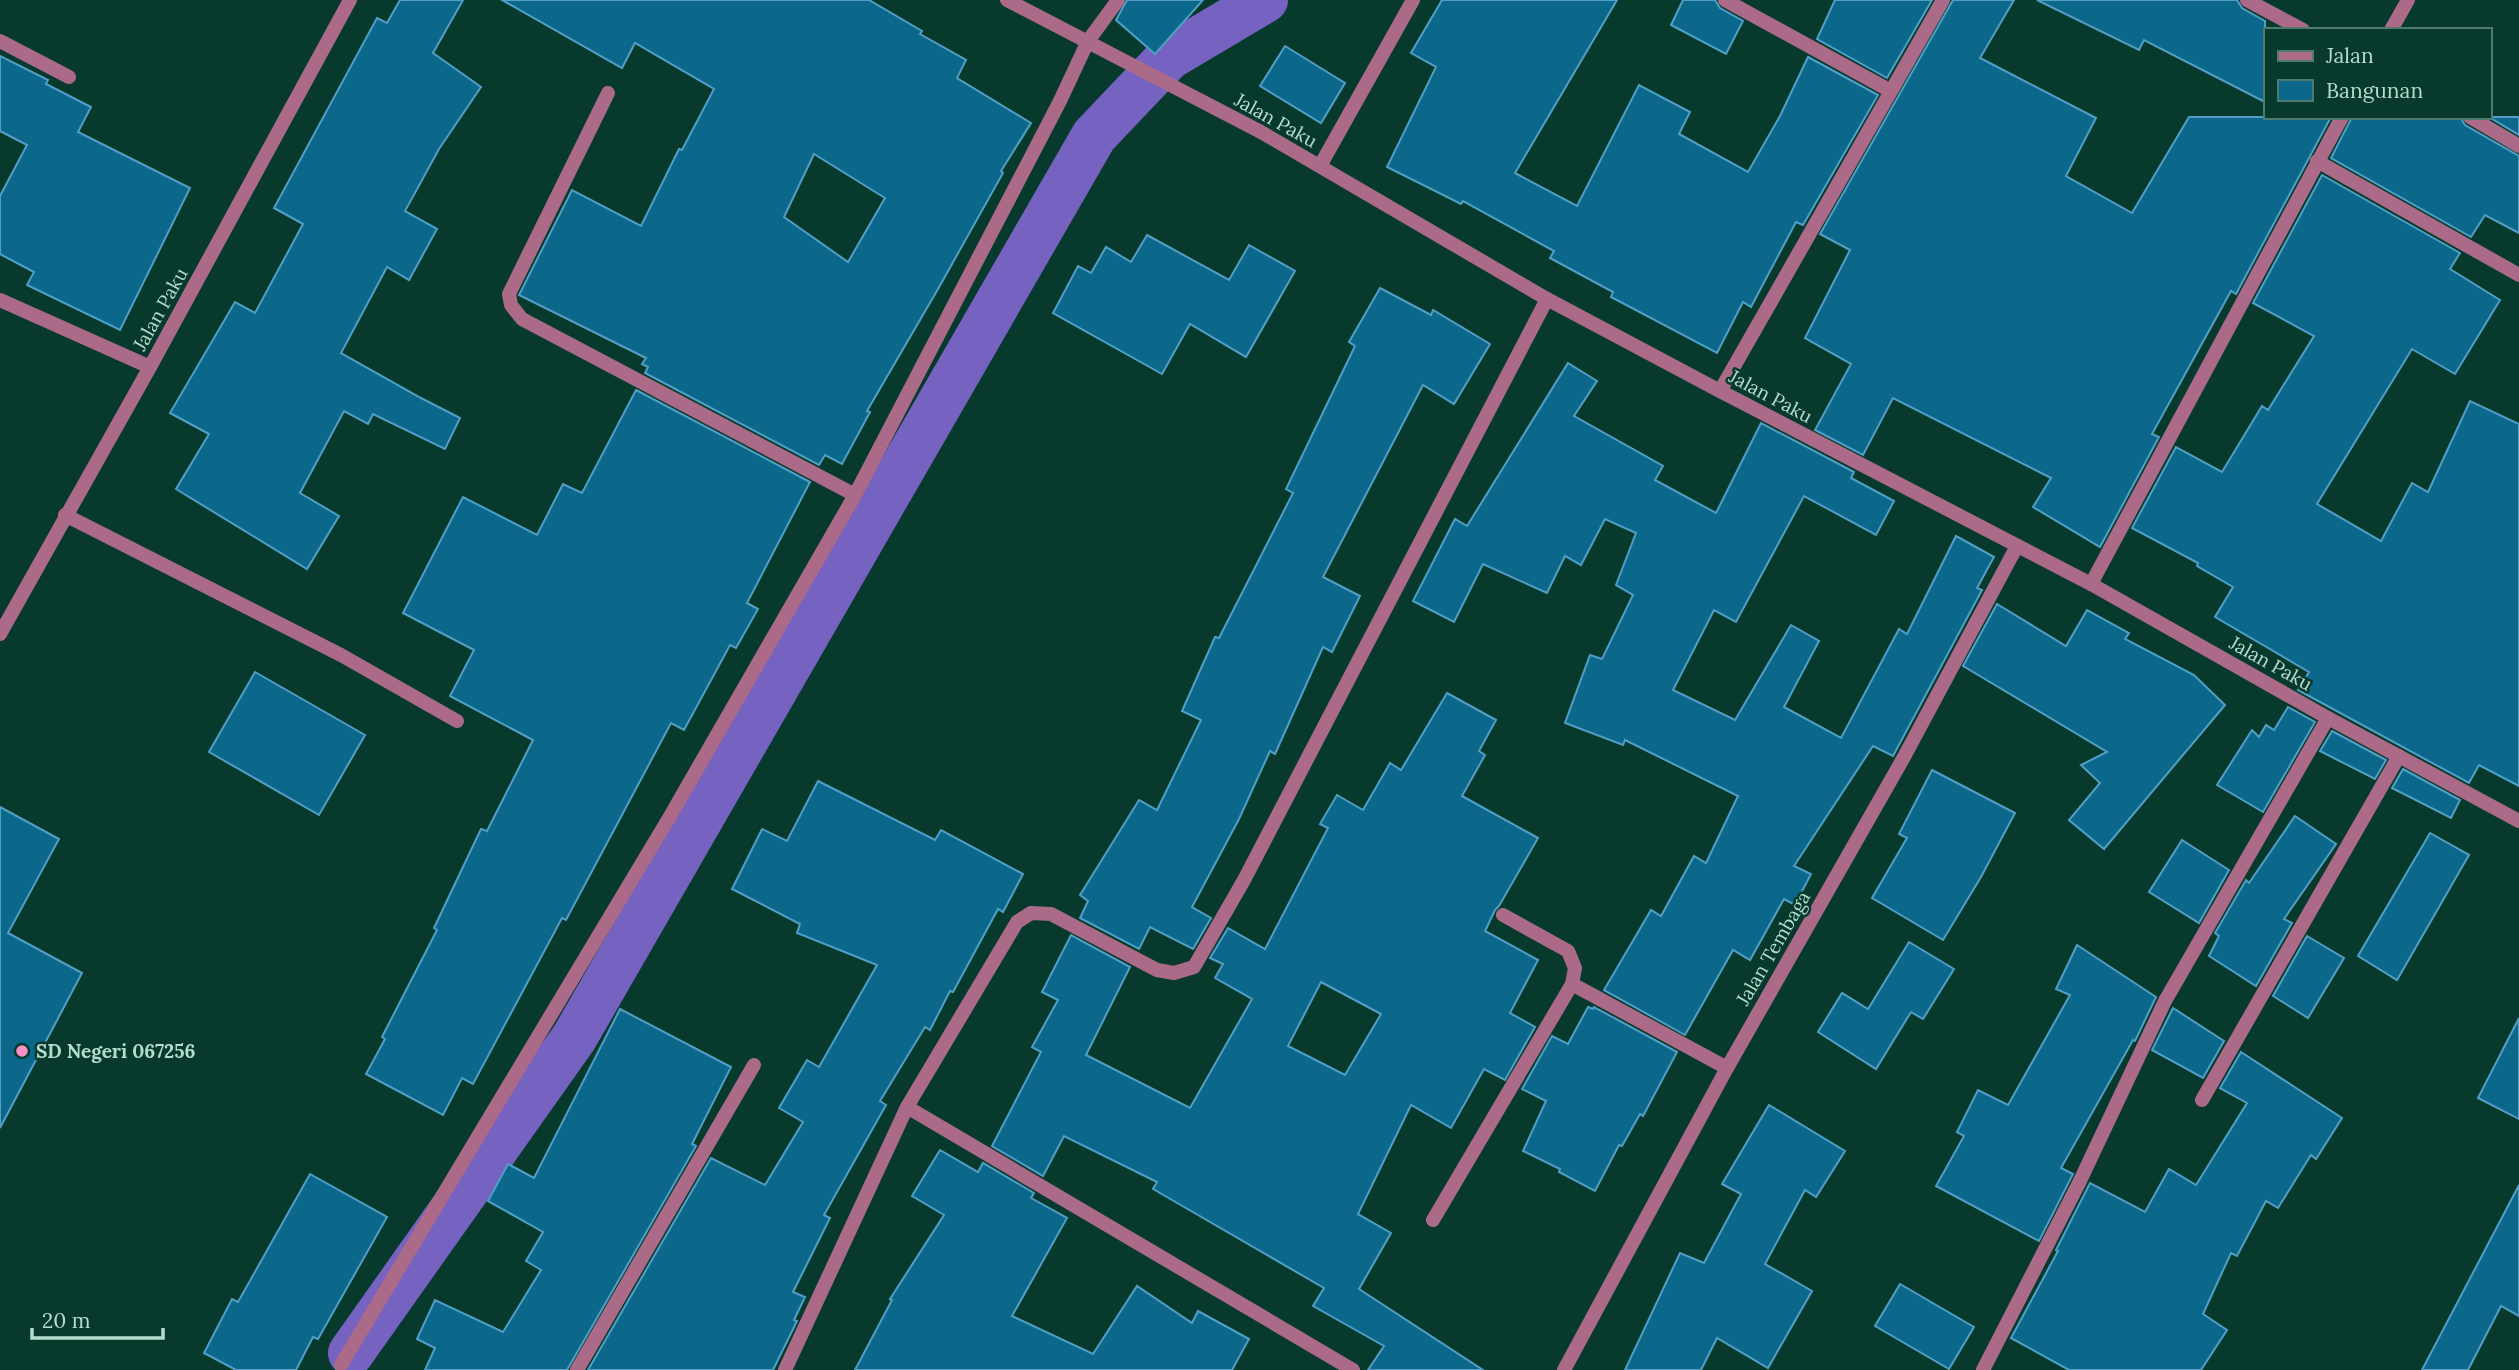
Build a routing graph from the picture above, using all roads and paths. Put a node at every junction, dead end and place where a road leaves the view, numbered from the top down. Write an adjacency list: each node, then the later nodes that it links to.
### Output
1 (350, 0): 24 (street, Jalan Paku)
2 (1007, 0): 12 (street, Jalan Paku)
3 (1118, 0): 12 (street)
4 (1413, 0): 20 (street)
5 (1725, 0): 14 (street)
6 (1943, 0): 14 (street)
7 (2247, 0): 9 (street)
8 (2408, 0): 10 (street)
9 (2300, 28)
10 (2392, 28)
11 (0, 41): 13 (street)
12 (1088, 41): 20 (street, Jalan Paku); 26 (street)
13 (69, 76)
14 (1889, 90): 25 (street)
15 (608, 93): 26 (street)
16 (2341, 119): 19 (street)
17 (2473, 119): 18 (street)
18 (2519, 146)
19 (2317, 161): 21 (street); 29 (street)
20 (1320, 166): 22 (street, Jalan Paku)
21 (2519, 275)
22 (1547, 299): 25 (street, Jalan Paku); 40 (street)
23 (0, 300): 24 (street)
24 (150, 367): 27 (street, Jalan Paku)
25 (1720, 391): 28 (street, Jalan Paku)
26 (855, 495): 42 (street)
27 (65, 515): 30 (street, Jalan Paku); 32 (street)
28 (2017, 546): 29 (street, Jalan Paku); 38 (street, Jalan Tembaga)
29 (2091, 584): 31 (street, Jalan Paku)
30 (0, 632)
31 (2328, 718): 33 (street, Jalan Paku); 47 (street)
32 (457, 721)
33 (2399, 757): 34 (street, Jalan Paku); 39 (street)
34 (2519, 821)
35 (1503, 915): 36 (street)
36 (1572, 984): 38 (street); 41 (street)
37 (754, 1065): 43 (street)
38 (1727, 1068): 46 (street, Jalan Tembaga)
39 (2202, 1100)
40 (907, 1108): 44 (street); 45 (street)
41 (1433, 1220)
42 (341, 1365)
43 (577, 1370)
44 (785, 1370)
45 (1353, 1370)
46 (1564, 1370)
47 (1983, 1370)

